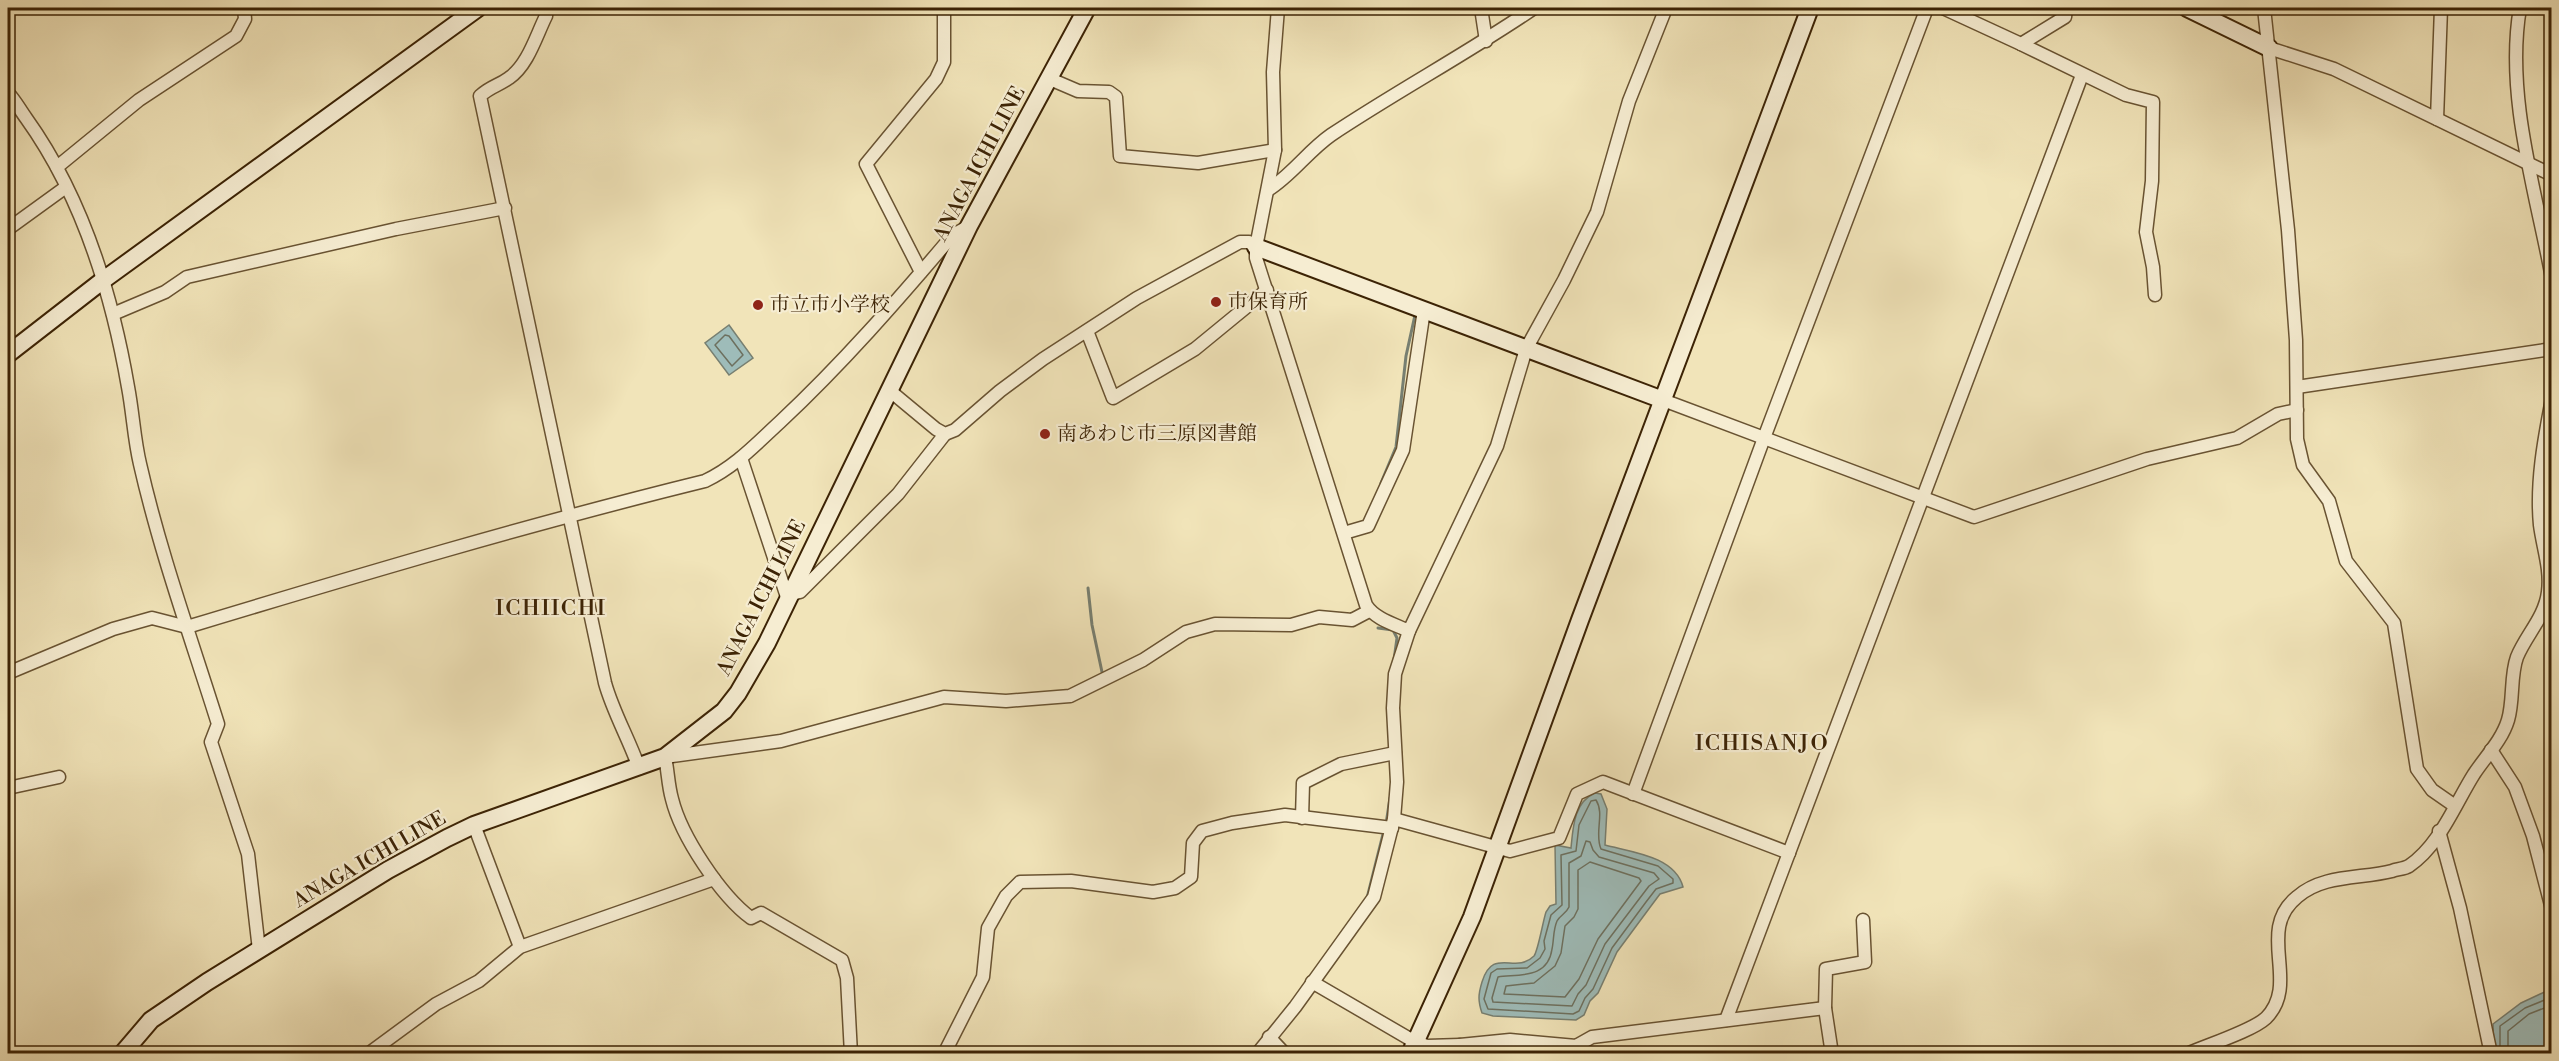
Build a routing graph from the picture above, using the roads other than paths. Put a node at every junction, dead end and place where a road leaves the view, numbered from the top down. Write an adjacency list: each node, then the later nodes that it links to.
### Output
1 (244, 8): 27 (street)
2 (478, 8): 37 (street)
3 (547, 8): 31 (street)
4 (944, 8): 35 (street)
5 (1087, 8): 22 (street, ANAGA ICHI LINE)
6 (1278, 8): 25 (street)
7 (1481, 8): 18 (street)
8 (1534, 8): 18 (street)
9 (1666, 8): 43 (street)
10 (1810, 8): 48 (street)
11 (1927, 8): 52 (street)
12 (1942, 8): 19 (street)
13 (2066, 8): 19 (street)
14 (2187, 8): 20 (street)
15 (2264, 8): 20 (street)
16 (2441, 8): 24 (street)
17 (2520, 8): 26 (street)
18 (1486, 41): 30 (street)
19 (2021, 44): 21 (street)
20 (2269, 48): 24 (street); 46 (street)
21 (2082, 75): 39 (street); 54 (street)
22 (1050, 79): 25 (street); 32 (street, ANAGA ICHI LINE)
23 (8, 93): 27 (street)
24 (2437, 119): 26 (street)
25 (1275, 150): 30 (street)
26 (2530, 164): 28 (street); 36 (street)
27 (57, 166): 29 (street)
28 (2552, 175)
29 (66, 187): 33 (street); 37 (street)
30 (1268, 190): 34 (street)
31 (505, 208): 41 (street); 55 (street)
32 (969, 226): 35 (street); 47 (street, ANAGA ICHI LINE)
33 (8, 229)
34 (1256, 247): 38 (street); 40 (street); 42 (street)
35 (921, 272): 53 (street)
36 (2552, 278)
37 (102, 282): 41 (street); 45 (street)
38 (1267, 290): 42 (street); 56 (street)
39 (2155, 295)
40 (1424, 310): 43 (street); 56 (street)
41 (113, 314): 59 (street)
42 (1087, 331): 51 (street)
43 (1526, 349): 48 (street); 60 (street)
44 (2552, 349): 46 (street)
45 (8, 354)
46 (2297, 387): 50 (street)
47 (889, 390): 51 (street); 57 (street, ANAGA ICHI LINE)
48 (1663, 400): 52 (street); 74 (street)
49 (2551, 403): 62 (street)
50 (2297, 410): 54 (street); 69 (street)
51 (945, 434): 57 (street)
52 (1764, 438): 54 (street); 68 (street)
53 (741, 459): 55 (street); 57 (street)
54 (1923, 497): 75 (street)
55 (570, 514): 59 (street); 65 (street)
56 (1344, 533): 58 (street)
57 (789, 597): 64 (street, ANAGA ICHI LINE)
58 (1369, 611): 60 (street); 64 (street)
59 (187, 627): 61 (street); 80 (street)
60 (1409, 631): 63 (street)
61 (8, 673)
62 (2491, 750): 69 (street); 77 (street)
63 (1395, 753): 70 (street); 71 (street)
64 (665, 757): 65 (street, ANAGA ICHI LINE); 76 (street)
65 (639, 768): 72 (street, ANAGA ICHI LINE)
66 (59, 777): 67 (street)
67 (8, 788)
68 (1633, 794): 74 (street); 75 (street)
69 (2455, 806): 73 (street)
70 (1302, 818): 71 (street); 91 (street)
71 (1393, 823): 74 (street); 81 (street)
72 (474, 825): 79 (street); 80 (street, ANAGA ICHI LINE)
73 (2439, 831): 95 (street); 96 (street)
74 (1497, 849): 85 (street)
75 (1789, 853): 83 (street)
76 (714, 879): 79 (street); 90 (street)
77 (2552, 909)
78 (1863, 920): 82 (street)
79 (520, 947): 89 (street)
80 (259, 950): 87 (street, ANAGA ICHI LINE)
81 (1312, 982): 84 (street); 85 (street)
82 (1825, 1008): 83 (street); 94 (street)
83 (1726, 1020): 88 (street)
84 (1269, 1037): 92 (street); 93 (street)
85 (1412, 1048): 86 (street)
86 (1460, 1049): 88 (street)
87 (128, 1050)
88 (1576, 1050)
89 (368, 1053)
90 (851, 1053)
91 (944, 1053)
92 (1257, 1053)
93 (1285, 1053)
94 (1832, 1053)
95 (2187, 1053)
96 (2490, 1053)

